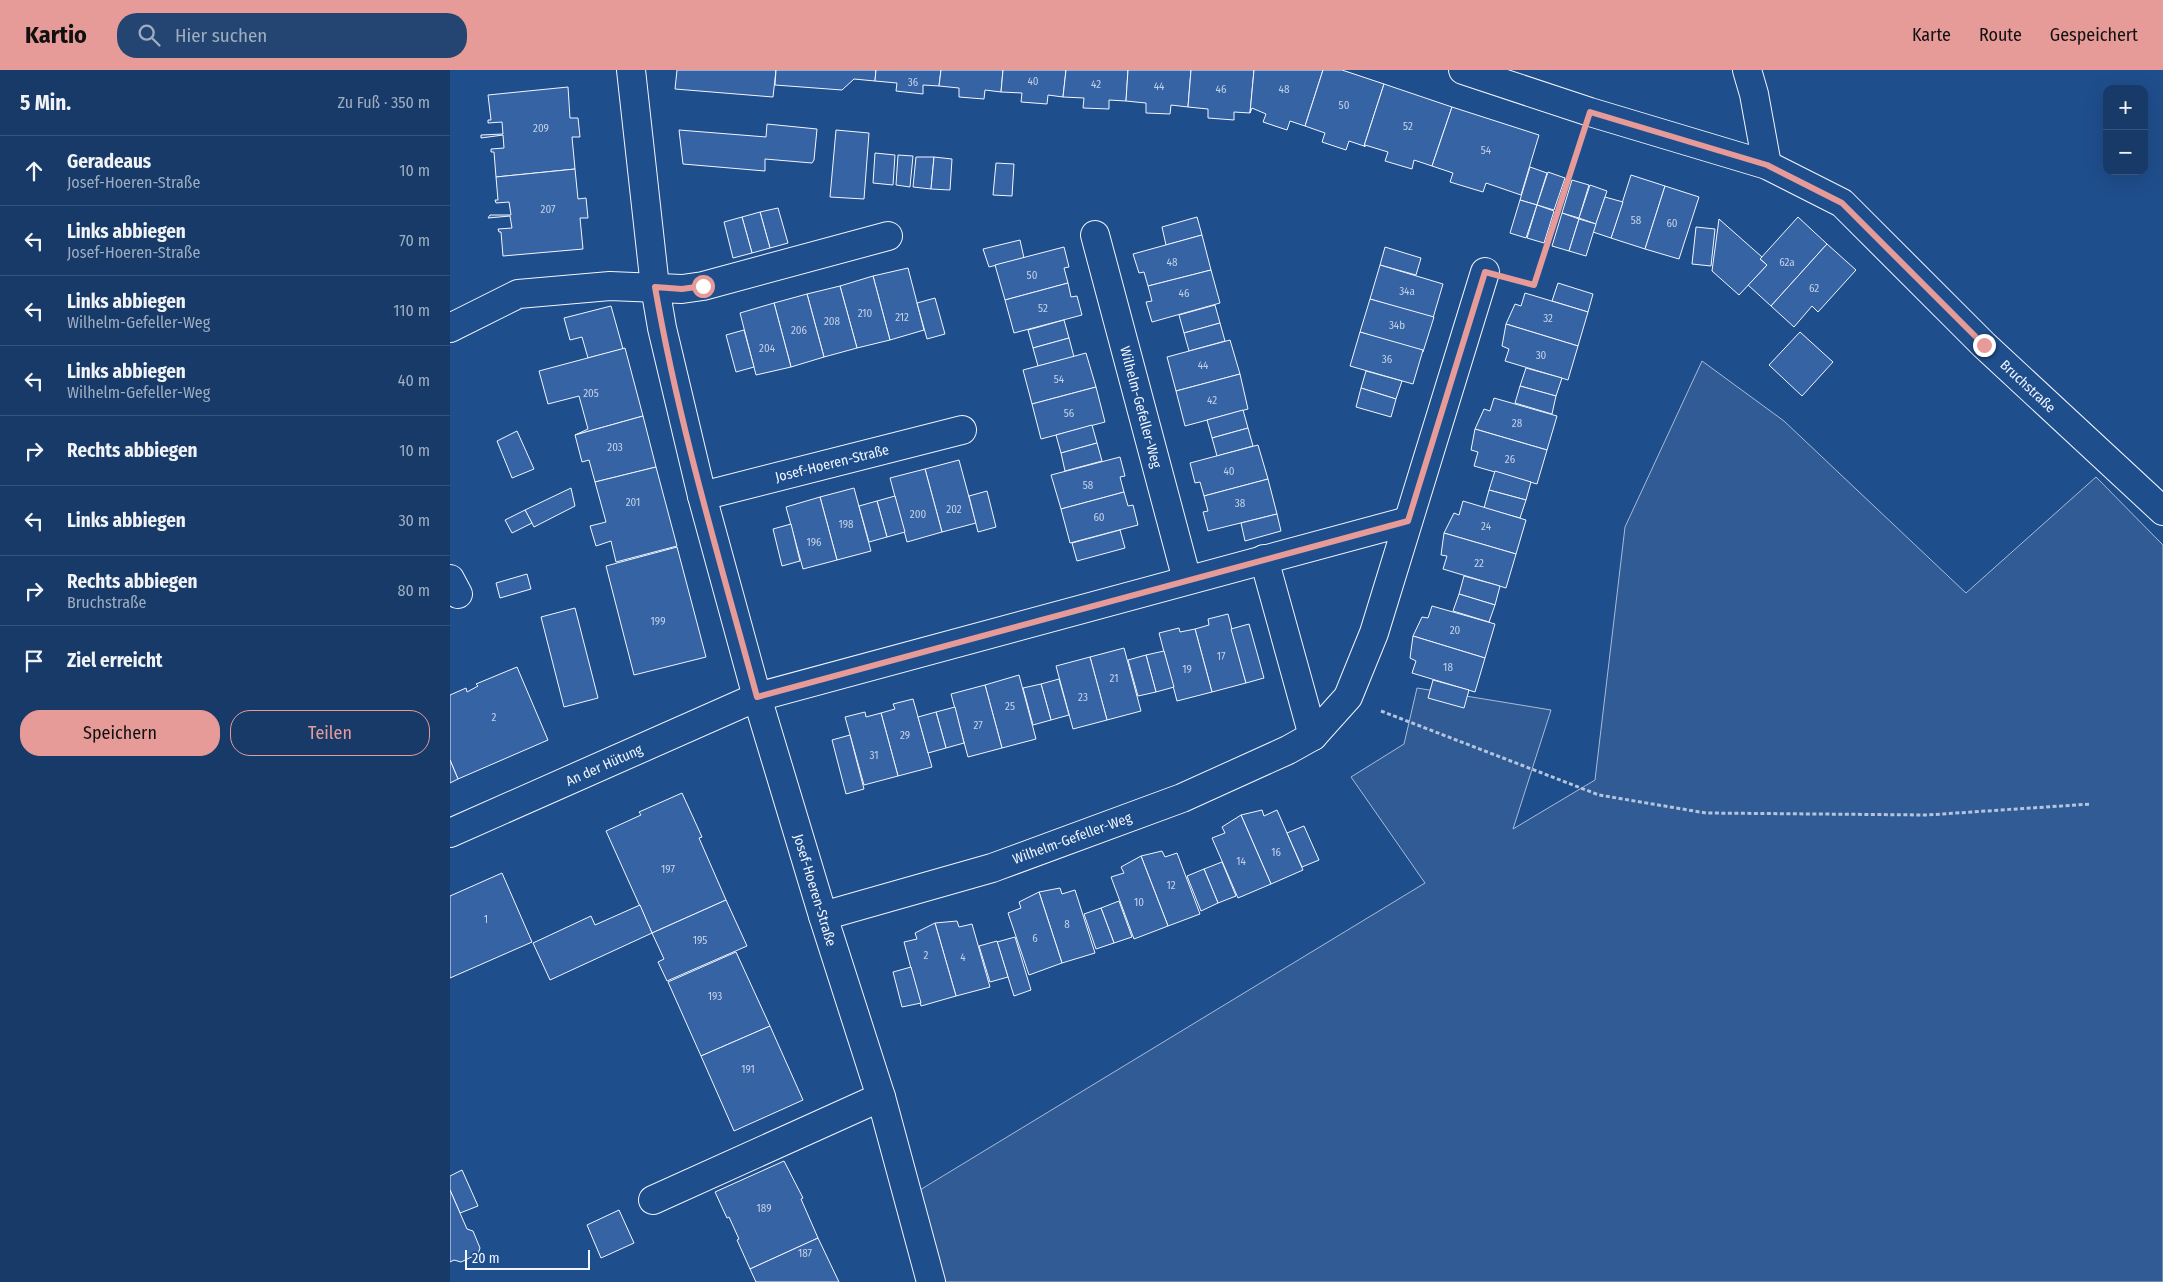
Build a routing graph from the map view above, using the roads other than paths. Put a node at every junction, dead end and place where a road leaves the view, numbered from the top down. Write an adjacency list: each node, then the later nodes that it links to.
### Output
1 (631, 70): 8 (street, Josef-Hoeren-Straße)
2 (1463, 70): 4 (street, Bruchstraße)
3 (1746, 70): 4 (street)
4 (1767, 165): 12 (street, Bruchstraße)
5 (1095, 235): 15 (street, Wilhelm-Gefeller-Weg)
6 (888, 236): 8 (street)
7 (1485, 272): 13 (street, Wilhelm-Gefeller-Weg)
8 (655, 287): 9 (street); 11 (street, Josef-Hoeren-Straße)
9 (450, 328)
10 (962, 430): 11 (street, Josef-Hoeren-Straße)
11 (702, 496): 16 (street, Josef-Hoeren-Straße)
12 (2163, 511)
13 (1408, 521): 14 (street); 17 (street, Wilhelm-Gefeller-Weg)
14 (1264, 559): 15 (street); 17 (street)
15 (1187, 580): 16 (street)
16 (757, 697): 18 (street, An der Hütung); 19 (street, Josef-Hoeren-Straße)
17 (1313, 736): 19 (street, Wilhelm-Gefeller-Weg)
18 (450, 833)
19 (823, 916): 20 (street, Josef-Hoeren-Straße)
20 (881, 1097): 21 (street); 22 (street, Josef-Hoeren-Straße)
21 (653, 1200)
22 (931, 1282)

